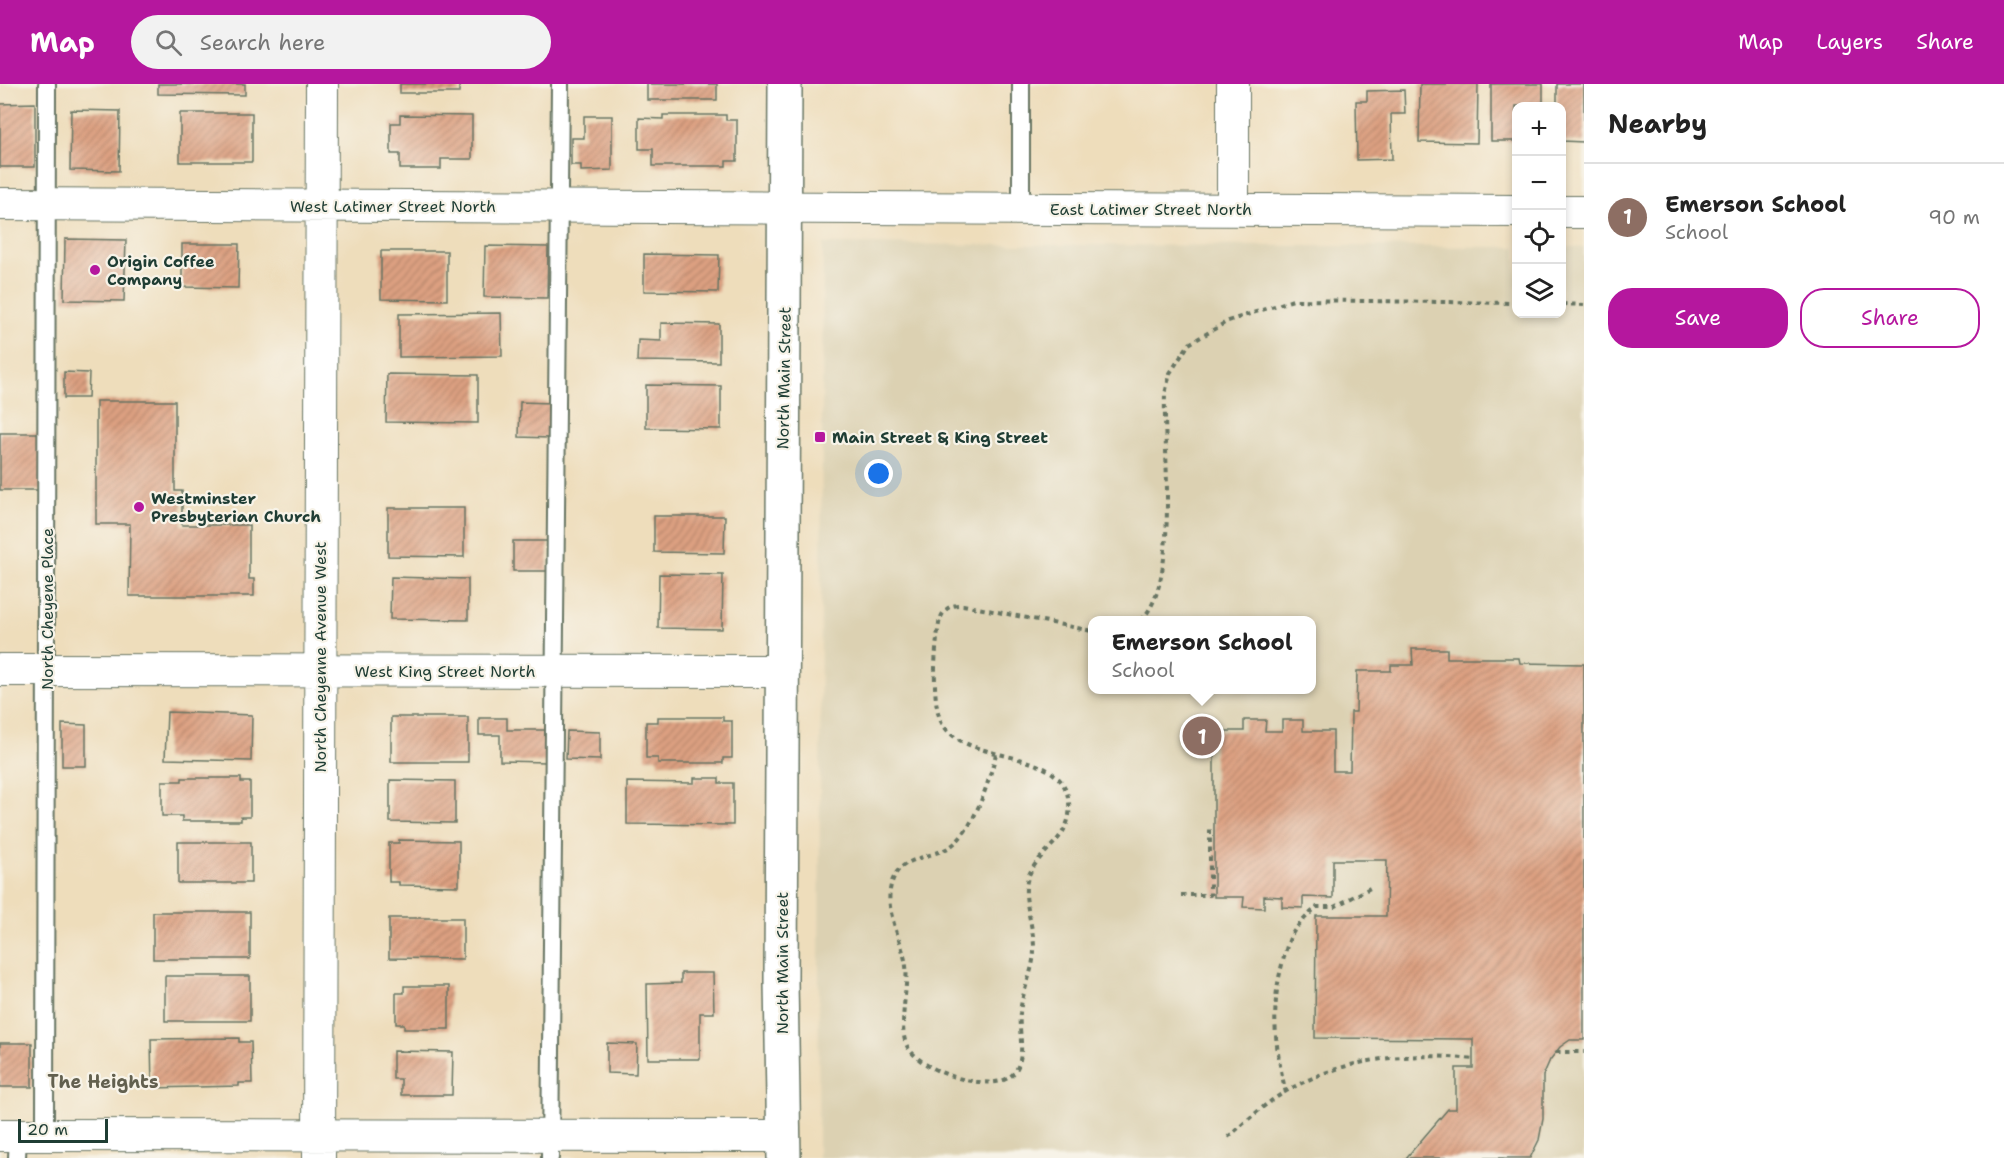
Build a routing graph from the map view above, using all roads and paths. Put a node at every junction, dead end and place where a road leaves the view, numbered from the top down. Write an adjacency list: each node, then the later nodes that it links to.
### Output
1 (46, 84): 8 (lane, North Cheyene Place)
2 (322, 84): 9 (street, North Cheyenne Avenue West)
3 (560, 84): 10 (lane)
4 (785, 84): 11 (street, North Main Street)
5 (1021, 84): 12 (lane)
6 (1233, 84): 13 (street)
7 (0, 204): 8 (street, West Latimer Street North)
8 (47, 205): 9 (street, West Latimer Street North); 23 (lane, North Cheyene Place)
9 (322, 206): 10 (street, West Latimer Street North); 26 (street, North Cheyenne Avenue West)
10 (560, 207): 11 (street, West Latimer Street North); 24 (lane)
11 (785, 209): 12 (street, East Latimer Street North); 25 (street, North Main Street)
12 (1021, 209): 13 (street, East Latimer Street North)
13 (1233, 209): 14 (street, East Latimer Street North)
14 (1512, 211)
15 (1566, 212): 16 (street)
16 (1584, 212)
17 (1512, 303): 20 (path)
18 (1566, 304): 19 (path)
19 (1584, 305)
20 (1145, 616)
21 (1088, 630): 27 (path)
22 (0, 670): 23 (street, West King Street North)
23 (47, 671): 26 (street, West King Street North); 36 (lane, North Cheyene Place)
24 (554, 671): 25 (street, West King Street North); 26 (street, West King Street North); 39 (lane)
25 (782, 671): 38 (street, North Main Street)
26 (320, 672): 37 (street, North Cheyenne Avenue West)
27 (996, 754): 27 (path)
28 (1210, 826): 30 (path)
29 (1370, 888): 34 (path)
30 (1180, 895)
31 (1556, 1052): 32 (path)
32 (1584, 1052)
33 (1473, 1059): 34 (path)
34 (1286, 1093): 35 (path)
35 (1228, 1137)
36 (20, 1140): 37 (street)
37 (319, 1147): 39 (street)
38 (784, 1147): 39 (street)
39 (550, 1148)

